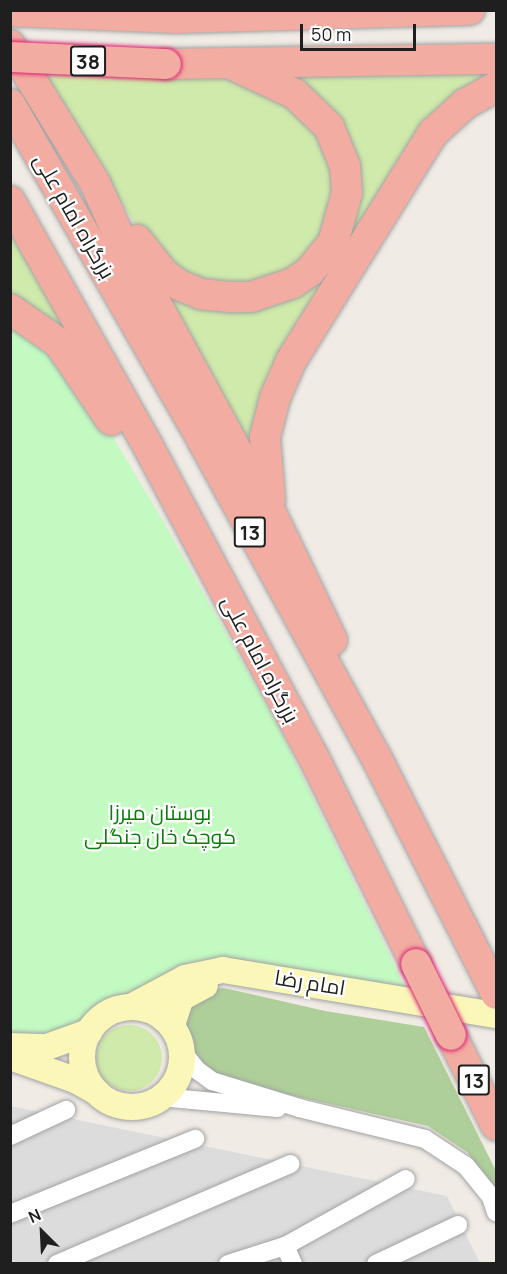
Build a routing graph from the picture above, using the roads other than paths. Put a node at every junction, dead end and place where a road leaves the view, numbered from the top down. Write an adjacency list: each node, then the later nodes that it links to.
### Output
1 (470, 10): 3 (highway, 38)
2 (10, 11): 3 (highway, 38)
3 (376, 11)
4 (10, 45): 10 (highway)
5 (10, 57): 7 (highway, 38, bridge)
6 (496, 59): 7 (highway, 38)
7 (231, 64): 10 (highway)
8 (496, 87): 13 (highway)
9 (10, 104): 15 (highway, بزرگراه امام علی / 13)
10 (96, 185): 13 (highway)
11 (10, 201): 14 (highway, بزرگراه امام علی / 13)
12 (10, 309): 14 (highway)
13 (272, 515): 15 (highway)
14 (203, 551): 29 (highway, بزرگراه امام علی / 13, bridge)
15 (375, 755): 16 (highway, بزرگراه امام علی / 13)
16 (496, 994)
17 (131, 1007): 18 (main road, امام رضا); 19 (main road); 21 (main road)
18 (496, 1014)
19 (172, 1025): 20 (main road, امام رضا); 23 (main road)
20 (496, 1031)
21 (89, 1032): 22 (main road); 25 (main road)
22 (10, 1046)
23 (182, 1051): 26 (main road); 27 (street)
24 (10, 1057): 25 (main road)
25 (97, 1092): 26 (main road)
26 (161, 1097): 27 (street)
27 (299, 1108): 34 (street)
28 (66, 1110): 30 (street)
29 (496, 1125)
30 (10, 1136)
31 (195, 1139): 35 (street)
32 (290, 1164): 38 (street)
33 (406, 1179): 37 (street)
34 (496, 1212)
35 (10, 1214)
36 (458, 1225): 41 (street)
37 (285, 1246): 39 (street); 40 (street)
38 (57, 1263)
39 (228, 1263)
40 (293, 1263)
41 (376, 1263)

